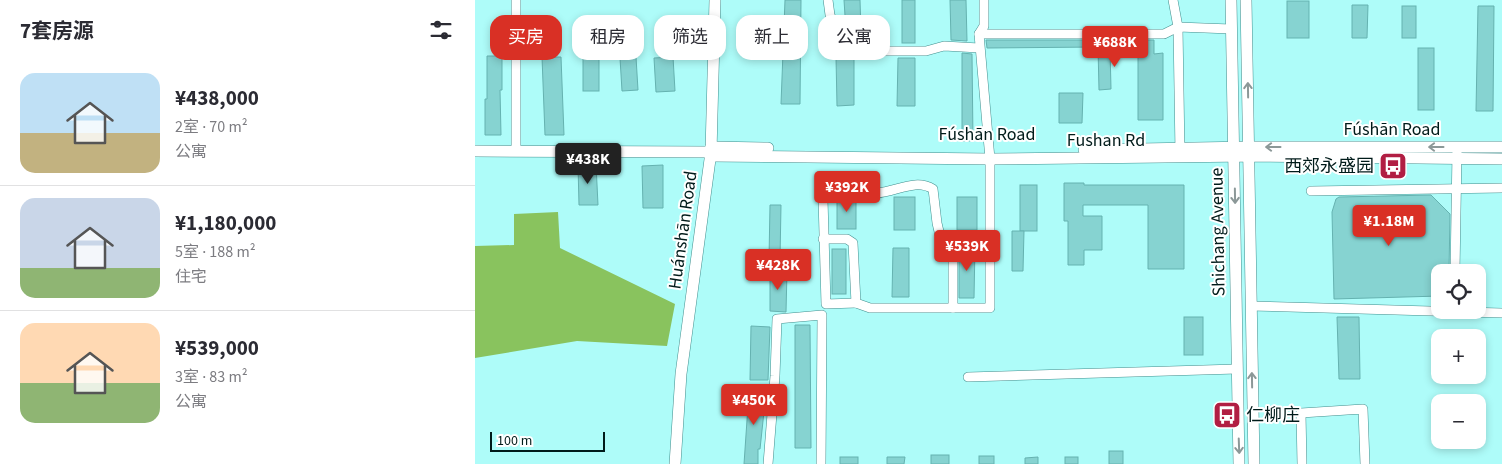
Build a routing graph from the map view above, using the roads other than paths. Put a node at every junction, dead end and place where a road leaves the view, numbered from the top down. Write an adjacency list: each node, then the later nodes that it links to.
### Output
1 (516, 0): 14 (street)
2 (715, 0): 16 (main road, Huánshān Road)
3 (828, 0): 11 (street)
4 (983, 0): 10 (street)
5 (1173, 0): 8 (street)
6 (1231, 0): 9 (main road, Shichang Avenue)
7 (1246, 0): 15 (main road, Shichang Avenue, one-way to 7)
8 (1178, 27): 9 (street); 10 (street); 18 (street)
9 (1231, 29): 17 (main road, Shichang Avenue)
10 (979, 34): 11 (street)
11 (979, 48): 20 (street)
12 (1502, 147): 19 (main road, Fúshān Road)
13 (475, 151): 14 (main road, Fushan Rd)
14 (516, 151): 16 (main road, Fushan Rd)
15 (1250, 151): 17 (main road, Fushan Rd); 19 (main road, Fushan Rd); 28 (main road, Shichang Avenue)
16 (711, 152): 20 (main road, Fushan Rd); 35 (main road, Huánshān Road)
17 (1234, 152): 18 (main road, Fushan Rd); 33 (main road, Shichang Avenue, one-way to 33)
18 (1180, 153): 20 (main road, Fushan Rd)
19 (1457, 153): 21 (main road, Fushan Rd); 23 (street)
20 (989, 155): 29 (street)
21 (1502, 159)
22 (1502, 188): 23 (street)
23 (1457, 189): 24 (street); 26 (street)
24 (1311, 191)
25 (823, 239): 27 (street); 27 (street); 29 (street)
26 (1455, 264)
27 (856, 303): 29 (street)
28 (1251, 306): 30 (street); 39 (main road, Shichang Avenue, one-way to 28)
29 (953, 308)
30 (1431, 310)
31 (1486, 313): 32 (street)
32 (1502, 314)
33 (1237, 369): 34 (street); 38 (main road, Shichang Avenue, one-way to 38)
34 (968, 377)
35 (675, 464)
36 (768, 464): 37 (street)
37 (821, 464)
38 (1239, 464)
39 (1254, 464)
40 (1303, 464): 41 (street)
41 (1365, 464)

